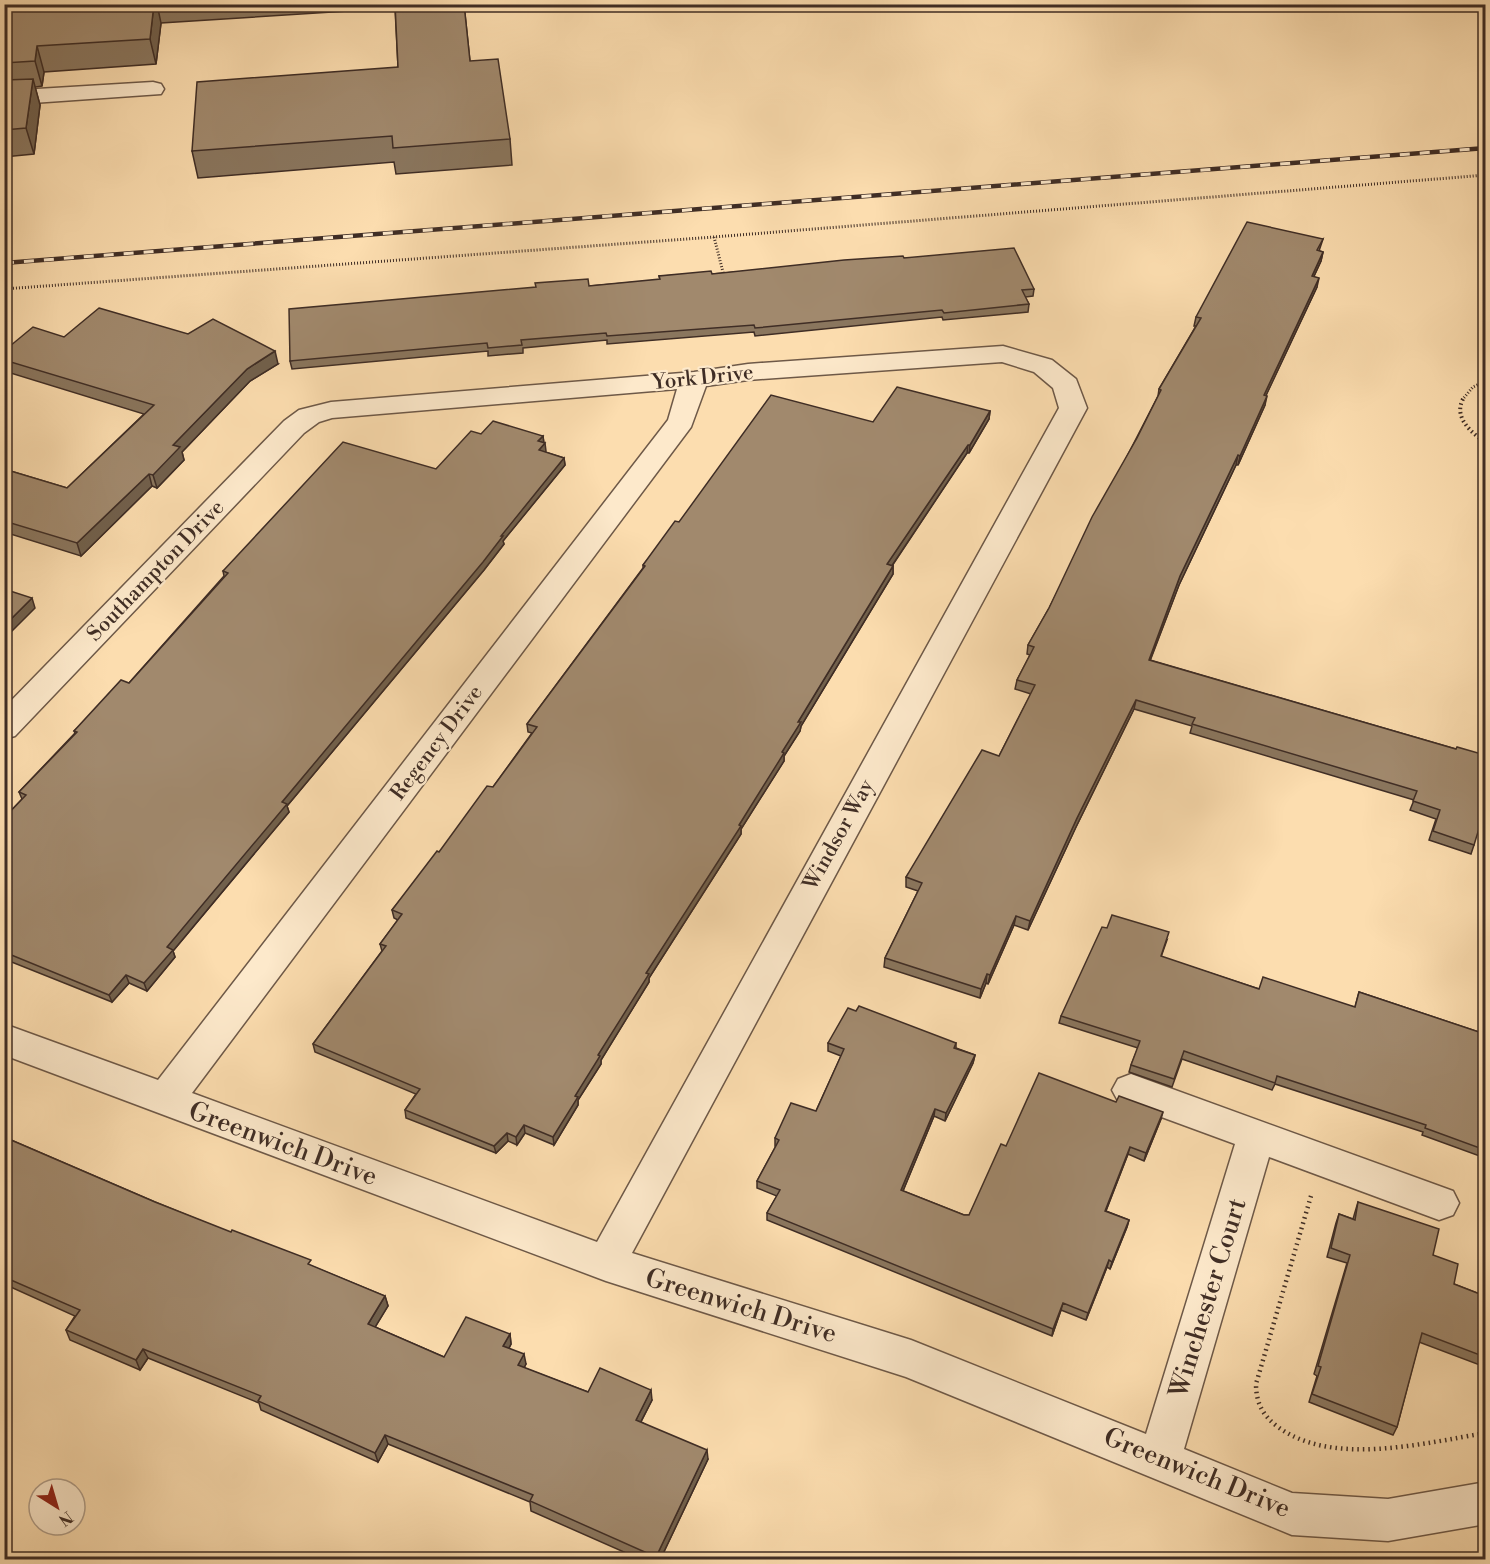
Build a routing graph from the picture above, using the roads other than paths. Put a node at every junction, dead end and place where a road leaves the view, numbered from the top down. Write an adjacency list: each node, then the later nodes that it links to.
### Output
1 (153, 89): 2 (street)
2 (4, 98)
3 (694, 380): 4 (street, York Drive); 5 (street, York Drive); 9 (street, Regency Drive)
4 (1073, 408): 12 (street, Windsor Way)
5 (309, 416): 6 (street, Southampton Drive)
6 (4, 728)
7 (4, 1039): 9 (street, Greenwich Drive)
8 (1131, 1090): 10 (street)
9 (165, 1100): 12 (street, Greenwich Drive)
10 (1256, 1137): 11 (street); 13 (street, Winchester Court)
11 (1439, 1203)
12 (606, 1263): 13 (street, Greenwich Drive)
13 (1160, 1459): 14 (street, Greenwich Drive)
14 (1485, 1503)

